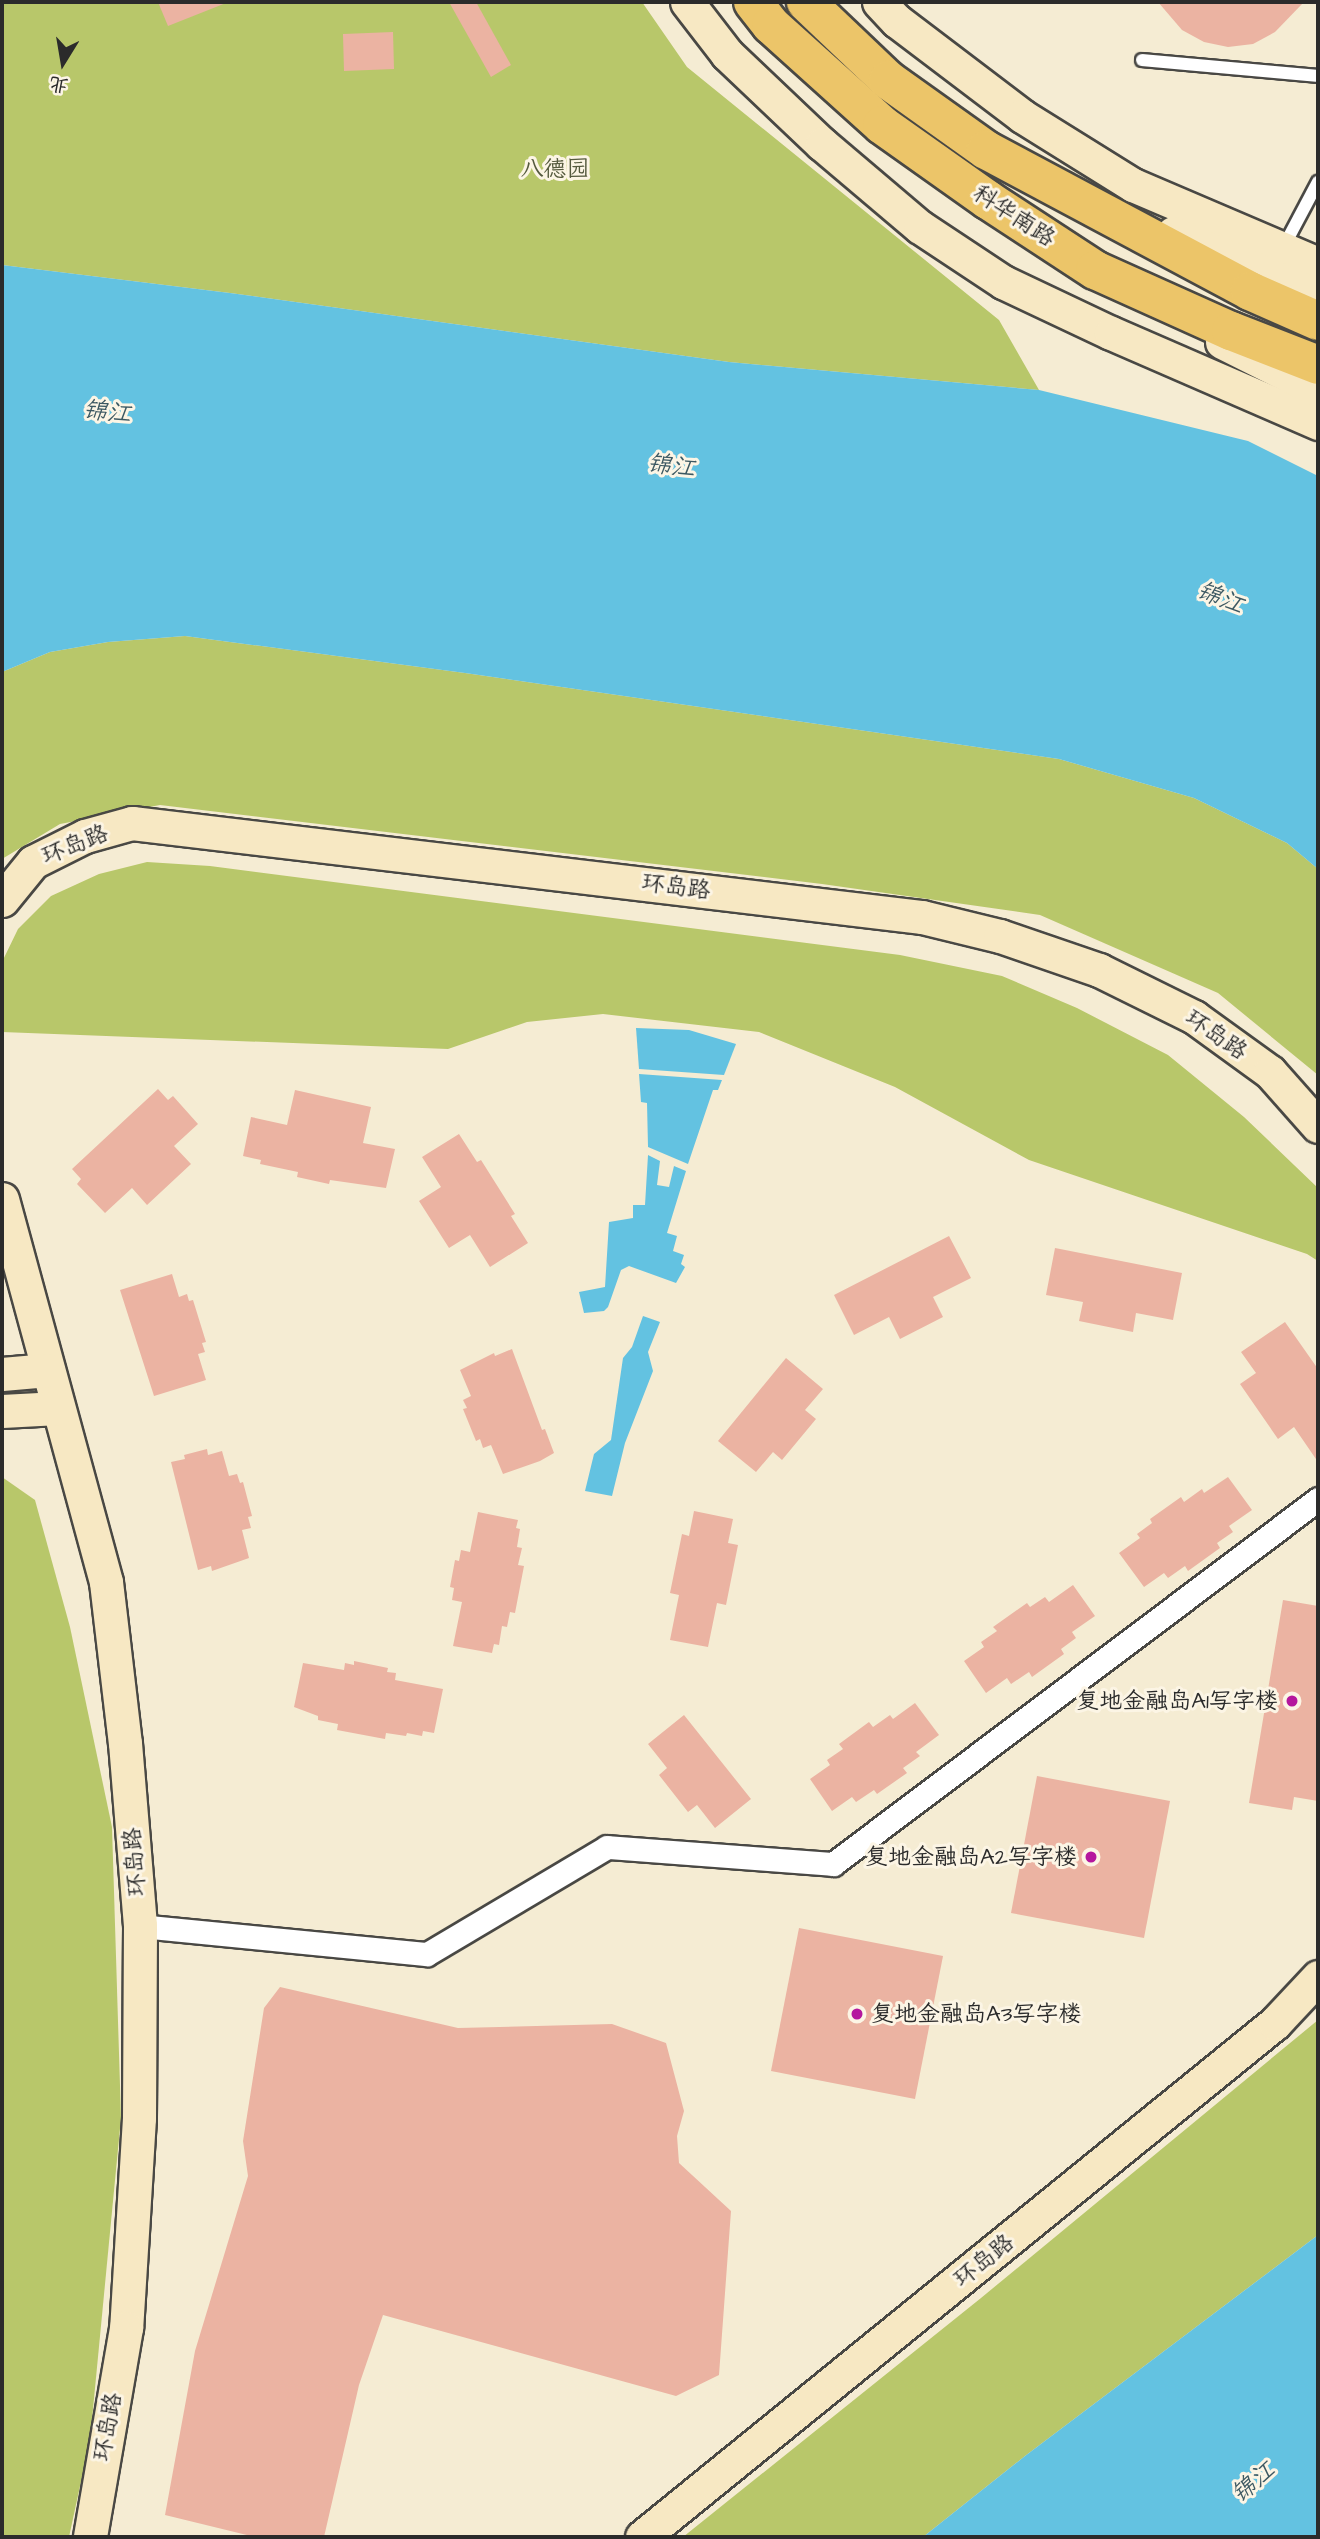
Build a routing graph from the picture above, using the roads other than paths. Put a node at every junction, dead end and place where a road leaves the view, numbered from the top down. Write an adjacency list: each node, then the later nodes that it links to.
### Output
1 (687, 2): 16 (street)
2 (753, 2): 11 (highway, 科华南路)
3 (806, 2): 8 (highway, 科华南路)
4 (878, 2): 9 (street)
5 (1142, 60): 6 (lane)
6 (1318, 76)
7 (1318, 181): 9 (lane)
8 (1115, 220): 12 (street); 13 (highway, 科华南路)
9 (1283, 248): 10 (street)
10 (1318, 264)
11 (1095, 270): 14 (highway, 科华南路); 15 (street)
12 (1318, 296)
13 (1318, 321)
14 (1318, 365)
15 (1318, 390)
16 (1318, 423)
17 (2, 900): 18 (street, 环岛路)
18 (1318, 1126)
19 (2, 1199): 20 (street, 环岛路)
20 (48, 1370): 21 (street); 22 (street, 环岛路)
21 (2, 1374)
22 (58, 1408): 23 (street); 25 (street, 环岛路)
23 (2, 1410)
24 (1318, 1499): 25 (street)
25 (141, 1926): 27 (street, 环岛路)
26 (1318, 1977): 28 (street, 环岛路)
27 (90, 2537)
28 (642, 2537)

